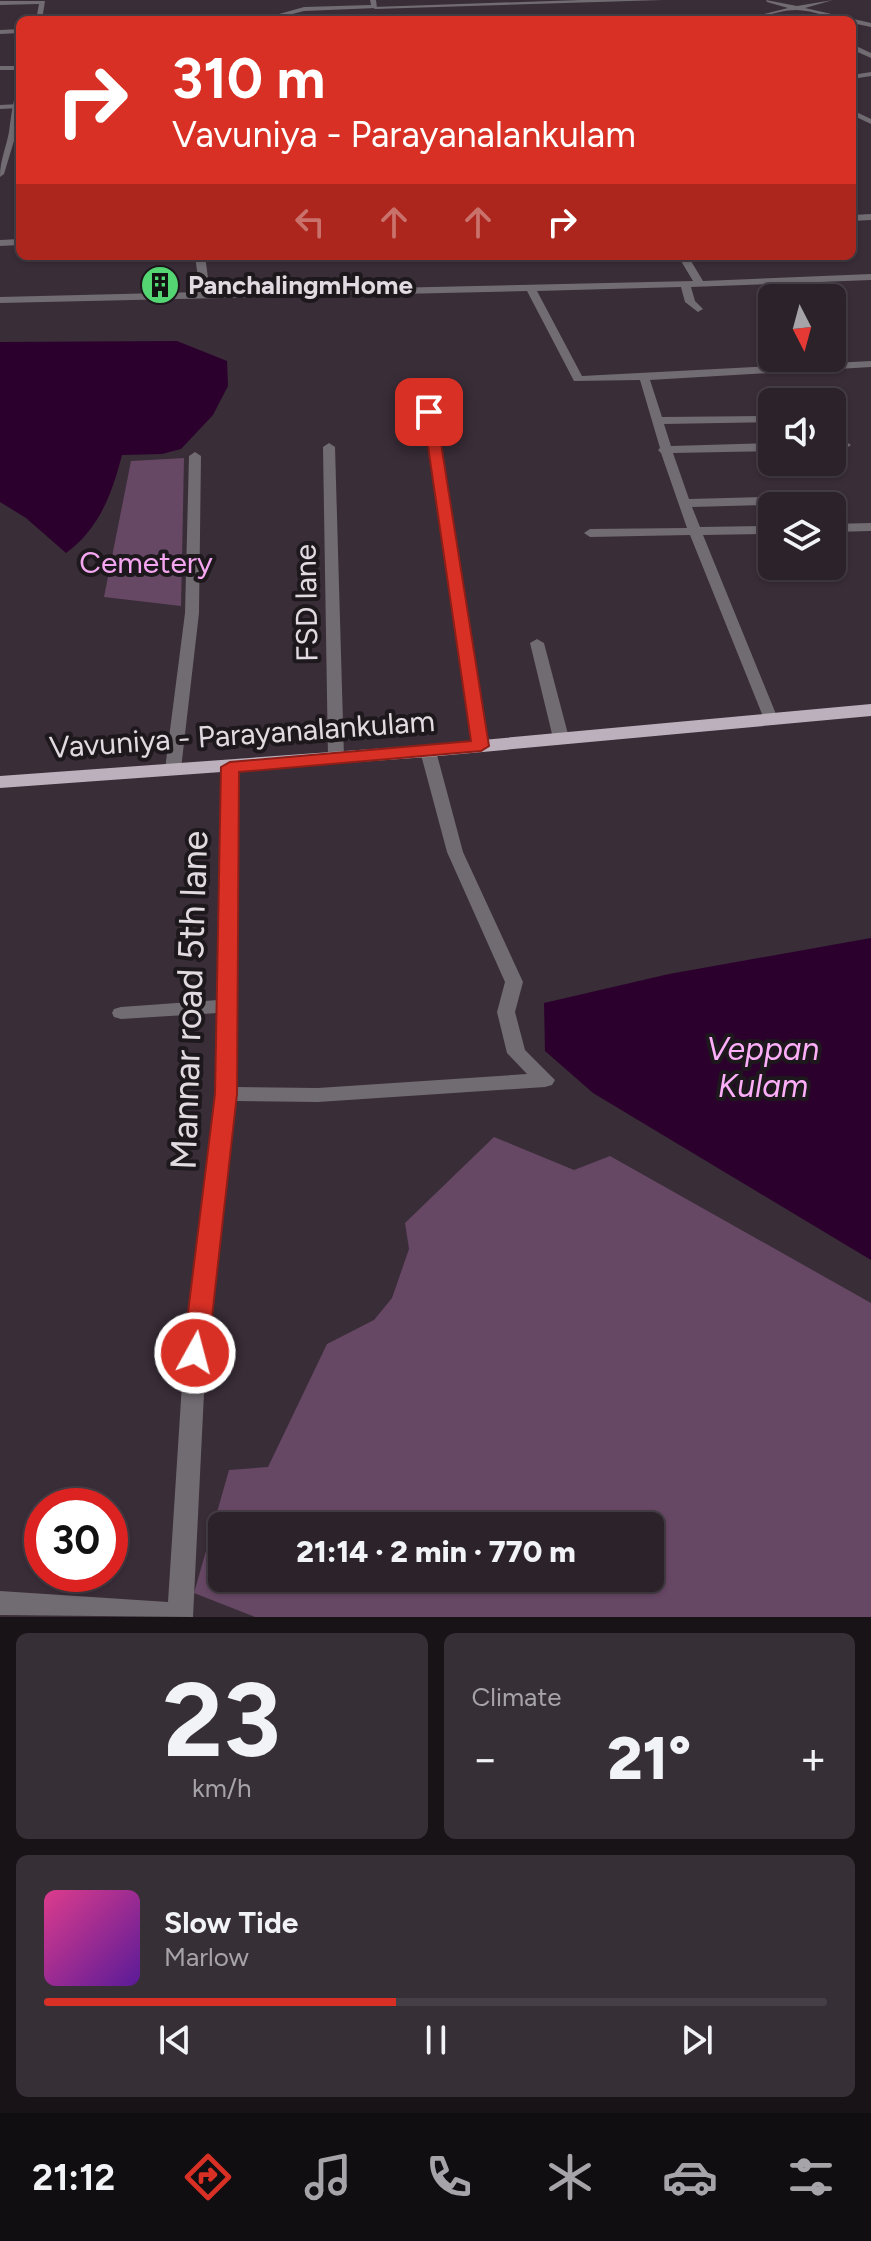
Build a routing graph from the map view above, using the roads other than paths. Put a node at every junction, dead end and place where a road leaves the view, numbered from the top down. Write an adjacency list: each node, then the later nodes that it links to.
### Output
1 (660, 0): 7 (street)
2 (830, 0): 8 (street)
3 (44, 1): 5 (street)
4 (769, 1): 8 (street)
5 (0, 3)
6 (374, 3): 7 (street); 10 (street)
7 (516, 3): 9 (street)
8 (794, 8): 11 (street); 12 (street)
9 (529, 14)
10 (277, 16)
11 (760, 16)
12 (829, 16)
13 (856, 48): 14 (street)
14 (871, 56)
15 (16, 116): 16 (street)
16 (2, 162): 17 (street)
17 (0, 174)
18 (201, 260): 26 (street)
19 (445, 260): 25 (street)
20 (685, 260): 23 (street)
21 (871, 277): 23 (street)
22 (685, 284): 23 (street); 24 (street); 28 (street)
23 (700, 284)
24 (530, 287): 25 (street); 30 (street)
25 (455, 289): 26 (street)
26 (205, 294): 27 (street)
27 (0, 300)
28 (698, 309)
29 (871, 364): 30 (street)
30 (644, 377): 33 (street)
31 (426, 389): 49 (street)
32 (758, 419): 33 (street)
33 (656, 421): 36 (street)
34 (329, 447): 51 (street, FSD lane)
35 (758, 447): 36 (street)
36 (664, 450): 39 (street)
37 (195, 456): 53 (street)
38 (758, 501): 39 (street)
39 (684, 503): 44 (street)
40 (871, 527): 41 (street)
41 (846, 528)
42 (758, 531): 44 (street)
43 (590, 533): 44 (street)
44 (694, 533): 47 (street)
45 (537, 643): 48 (street)
46 (871, 710): 47 (highway, Vavuniya - Parayanalankulam)
47 (771, 719): 48 (highway, Vavuniya - Parayanalankulam)
48 (561, 738): 49 (highway, Vavuniya - Parayanalankulam)
49 (481, 746): 50 (highway, Vavuniya - Parayanalankulam)
50 (428, 751): 51 (highway, Vavuniya - Parayanalankulam); 57 (street)
51 (336, 758): 52 (highway, Vavuniya - Parayanalankulam)
52 (230, 767): 53 (highway, Vavuniya - Parayanalankulam); 55 (street, Mannar road 5th lane)
53 (173, 769): 54 (highway, Vavuniya - Parayanalankulam)
54 (0, 782)
55 (228, 1006): 56 (street); 57 (street, Mannar road 5th lane)
56 (121, 1013)
57 (226, 1094): 59 (street, Mannar road 5th lane)
58 (0, 1603): 59 (street)
59 (180, 1616)

